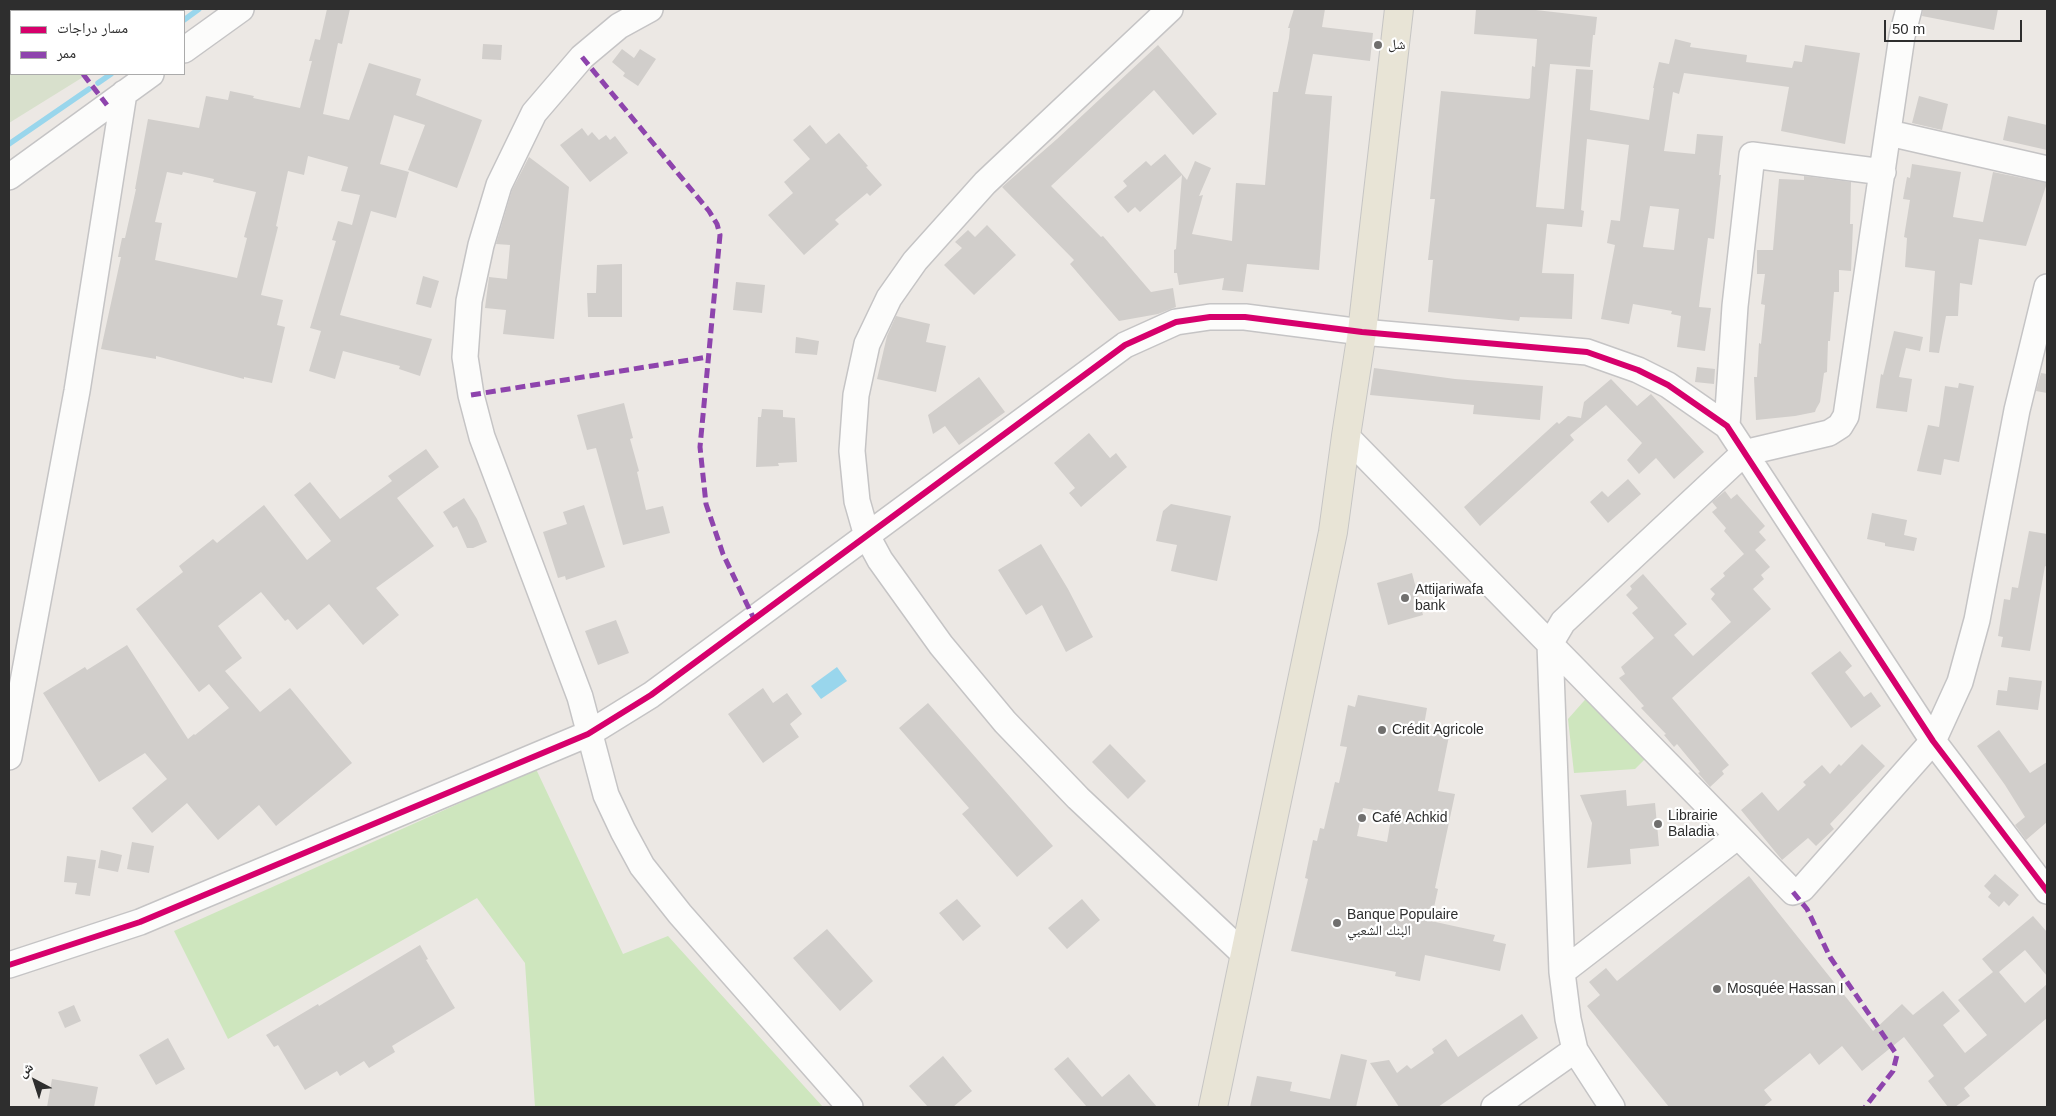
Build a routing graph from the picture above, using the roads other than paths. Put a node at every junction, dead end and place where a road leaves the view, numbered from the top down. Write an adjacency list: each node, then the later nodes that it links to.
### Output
1 (241, 9): 6 (street)
2 (650, 9): 20 (street)
3 (1170, 9): 18 (street)
4 (1399, 9): 14 (main road)
5 (1909, 9): 9 (street)
6 (185, 49)
7 (150, 75): 8 (street)
8 (124, 93): 12 (street); 22 (street)
9 (1889, 133): 10 (street); 11 (street)
10 (2047, 169)
11 (1884, 172): 15 (street); 17 (street)
12 (9, 177)
13 (2047, 287): 21 (street)
14 (1362, 332): 15 (street); 16 (main road); 18 (street)
15 (1727, 426): 17 (street)
16 (1346, 436): 19 (street); 25 (main road)
17 (1744, 453): 19 (street); 21 (street)
18 (867, 536): 20 (street); 25 (street)
19 (1550, 644): 23 (street); 27 (street)
20 (588, 734): 26 (street); 29 (street)
21 (1933, 741): 23 (street); 24 (street)
22 (9, 757)
23 (1738, 836): 27 (street)
24 (2047, 891)
25 (1245, 955): 30 (main road)
26 (9, 965)
27 (1562, 972): 28 (street)
28 (1576, 1050): 31 (street); 32 (street)
29 (850, 1107)
30 (1214, 1107)
31 (1494, 1107)
32 (1612, 1107)

